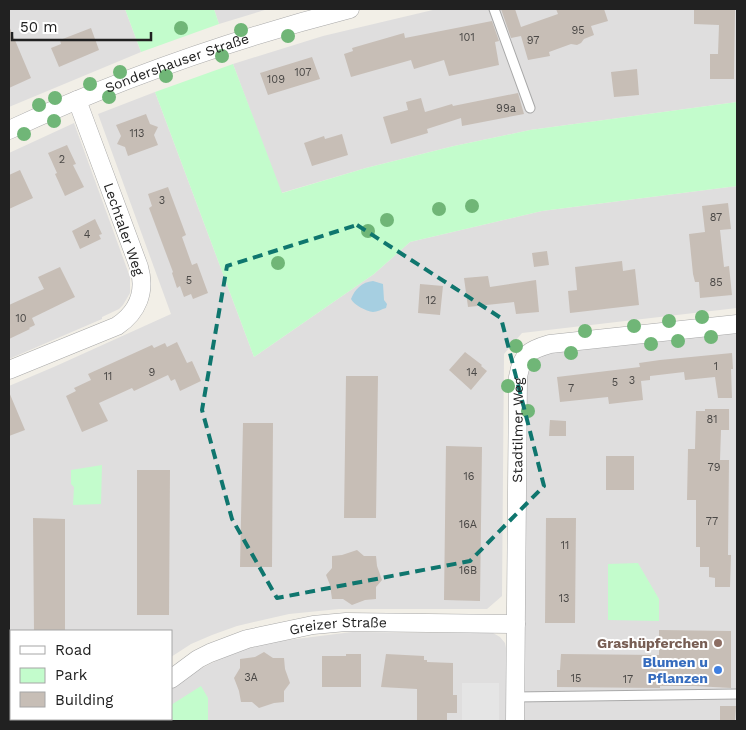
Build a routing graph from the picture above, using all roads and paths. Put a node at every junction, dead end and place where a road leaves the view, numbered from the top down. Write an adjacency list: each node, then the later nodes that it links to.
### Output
1 (350, 9): 3 (street, Sondershauser Straße)
2 (494, 9): 4 (lane)
3 (77, 100): 5 (street, Sondershauser Straße); 7 (street, Lechtaler Weg)
4 (530, 108)
5 (9, 130)
6 (737, 324): 8 (street, Stadtilmer Weg)
7 (9, 370)
8 (516, 624): 9 (street, Greizer Straße); 11 (street, Stadtilmer Weg)
9 (172, 678)
10 (737, 694): 11 (lane)
11 (515, 697): 12 (street, Stadtilmer Weg)
12 (515, 721)

